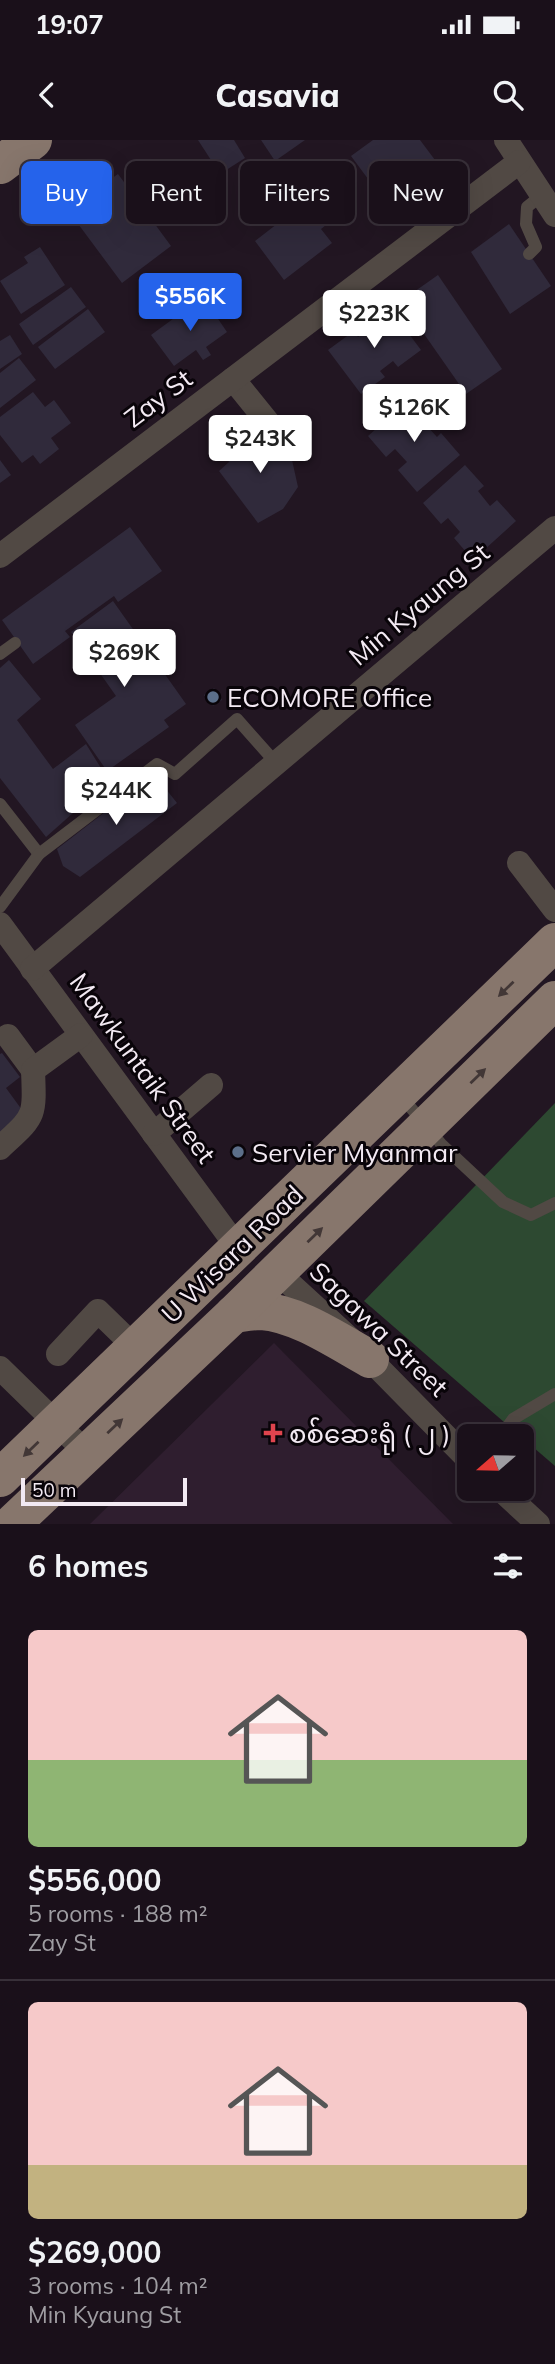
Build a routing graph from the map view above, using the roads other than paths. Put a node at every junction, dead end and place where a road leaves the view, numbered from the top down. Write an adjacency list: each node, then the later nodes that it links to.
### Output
1 (506, 140): 2 (street)
2 (519, 162): 3 (street); 5 (street, Zay St)
3 (548, 205): 4 (lane)
4 (529, 254)
5 (233, 379): 6 (street); 8 (street, Zay St)
6 (279, 436)
7 (555, 528): 11 (street, Min Kyaung St)
8 (0, 555)
9 (15, 643): 10 (lane)
10 (0, 654)
11 (276, 763): 13 (lane); 19 (street, Min Kyaung St)
12 (0, 804): 13 (lane)
13 (39, 854): 15 (lane)
14 (519, 863): 16 (street)
15 (0, 907)
16 (555, 910)
17 (0, 924): 19 (street, Mawkuntaik Street)
18 (555, 942): 25 (main road, U Wisara Road, one-way to 25)
19 (32, 969): 21 (street, Mawkuntaik Street)
20 (555, 1000): 26 (main road, U Wisara Road, one-way to 20)
21 (81, 1035): 23 (street); 27 (street, Mawkuntaik Street)
22 (8, 1036): 23 (street)
23 (33, 1070): 28 (street)
24 (212, 1085): 27 (street)
25 (398, 1093): 26 (lane); 30 (main road, U Wisara Road)
26 (426, 1128): 29 (lane); 31 (main road, U Wisara Road, one-way to 26)
27 (154, 1134): 30 (street, Mawkuntaik Street)
28 (0, 1148)
29 (555, 1203)
30 (238, 1248): 33 (main road, U Wisara Road)
31 (277, 1272): 32 (main road, U Wisara Road); 35 (street, Sagawa Street)
32 (234, 1314): 35 (main road); 41 (main road, U Wisara Road, one-way to 32)
33 (135, 1347): 34 (street); 38 (main road, U Wisara Road)
34 (58, 1354)
35 (370, 1359): 40 (street, Sagawa Street)
36 (0, 1368): 38 (street)
37 (555, 1394): 39 (lane)
38 (57, 1423): 41 (street); 42 (main road, U Wisara Road, one-way to 42)
39 (509, 1424)
40 (457, 1448)
41 (87, 1453): 44 (main road, U Wisara Road)
42 (0, 1478)
43 (514, 1502): 45 (street)
44 (12, 1524)
45 (538, 1524)

